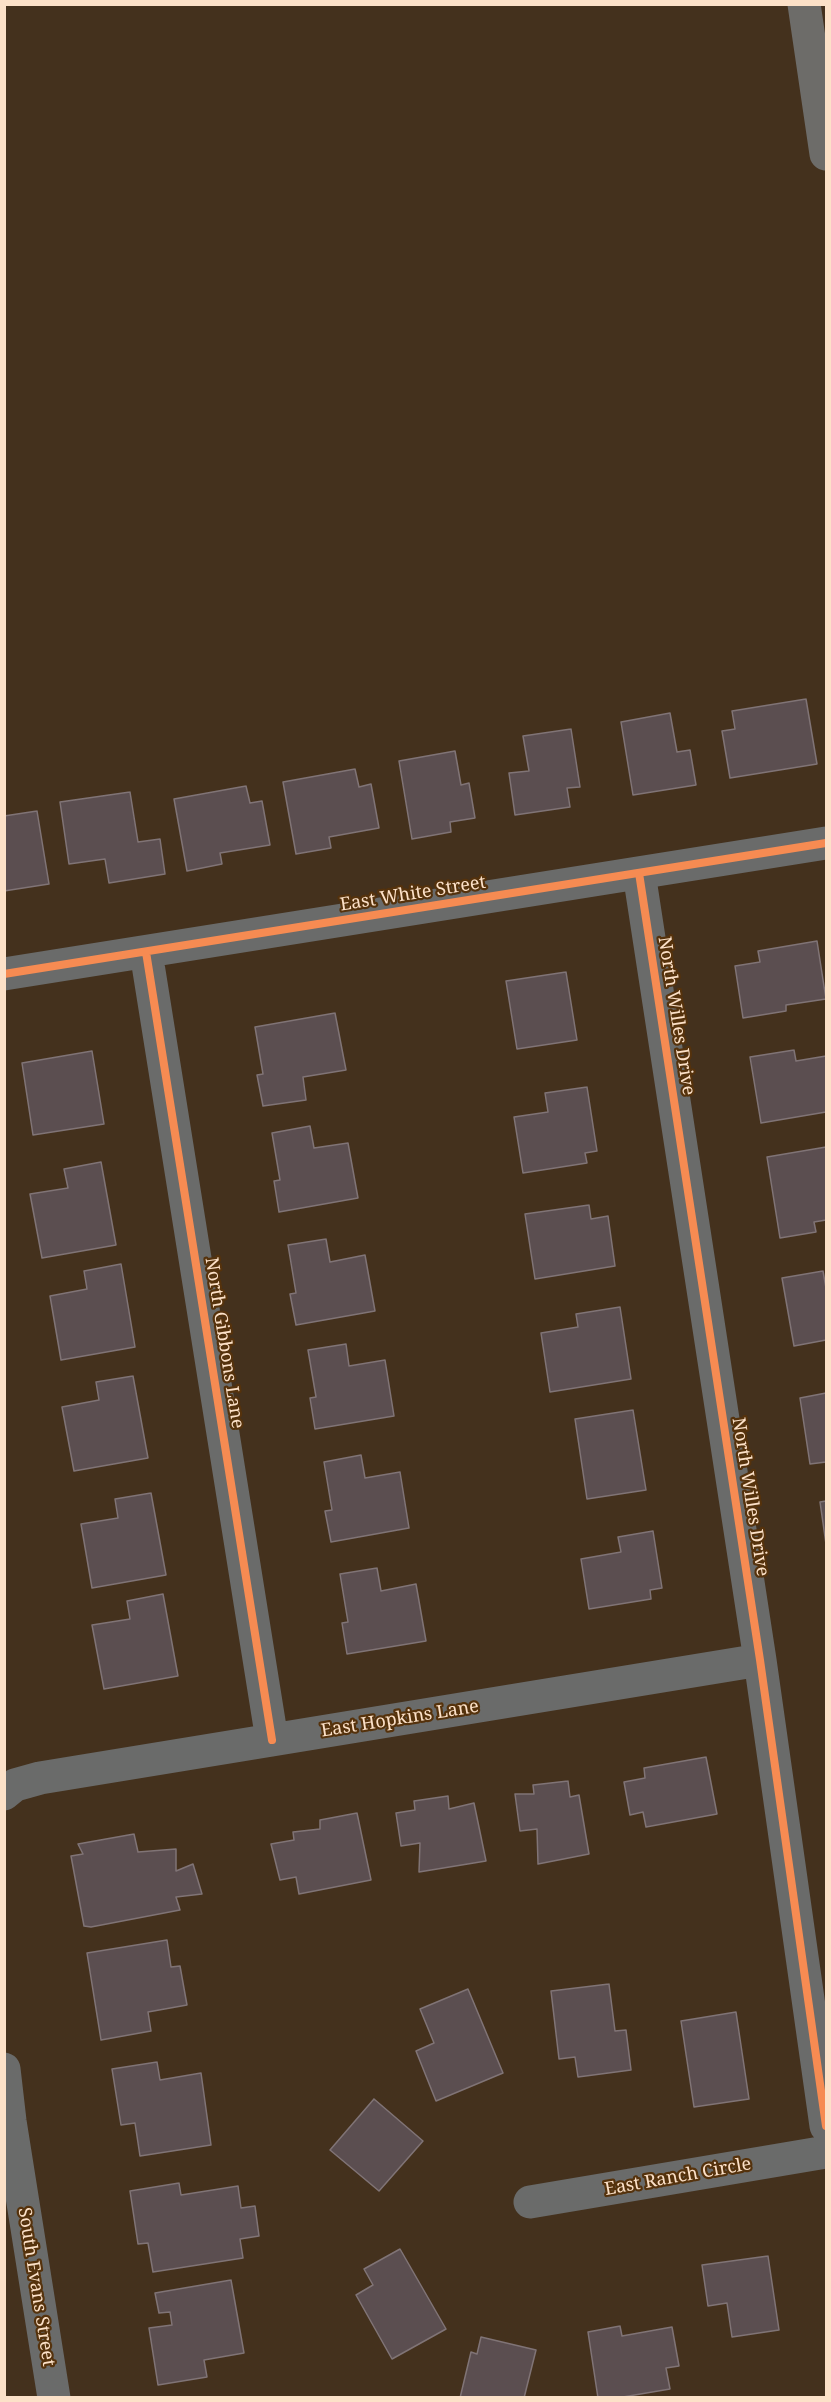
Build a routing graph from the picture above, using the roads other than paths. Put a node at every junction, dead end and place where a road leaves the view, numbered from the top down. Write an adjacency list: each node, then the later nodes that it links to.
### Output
1 (804, 4): 2 (main road)
2 (826, 154)
3 (826, 843): 4 (street, East White Street)
4 (639, 873): 5 (street, East White Street); 7 (street, North Willes Drive)
5 (146, 952): 6 (street, East White Street); 8 (street, North Gibbons Lane)
6 (4, 974)
7 (759, 1660): 8 (street, East Hopkins Lane); 12 (street, North Willes Drive)
8 (272, 1740): 9 (street, East Hopkins Lane)
9 (4, 1794)
10 (4, 2069): 11 (street, South Evans Street)
11 (7, 2121): 15 (street, South Evans Street)
12 (826, 2126)
13 (826, 2152): 14 (street, East Ranch Circle)
14 (530, 2202)
15 (54, 2397)

